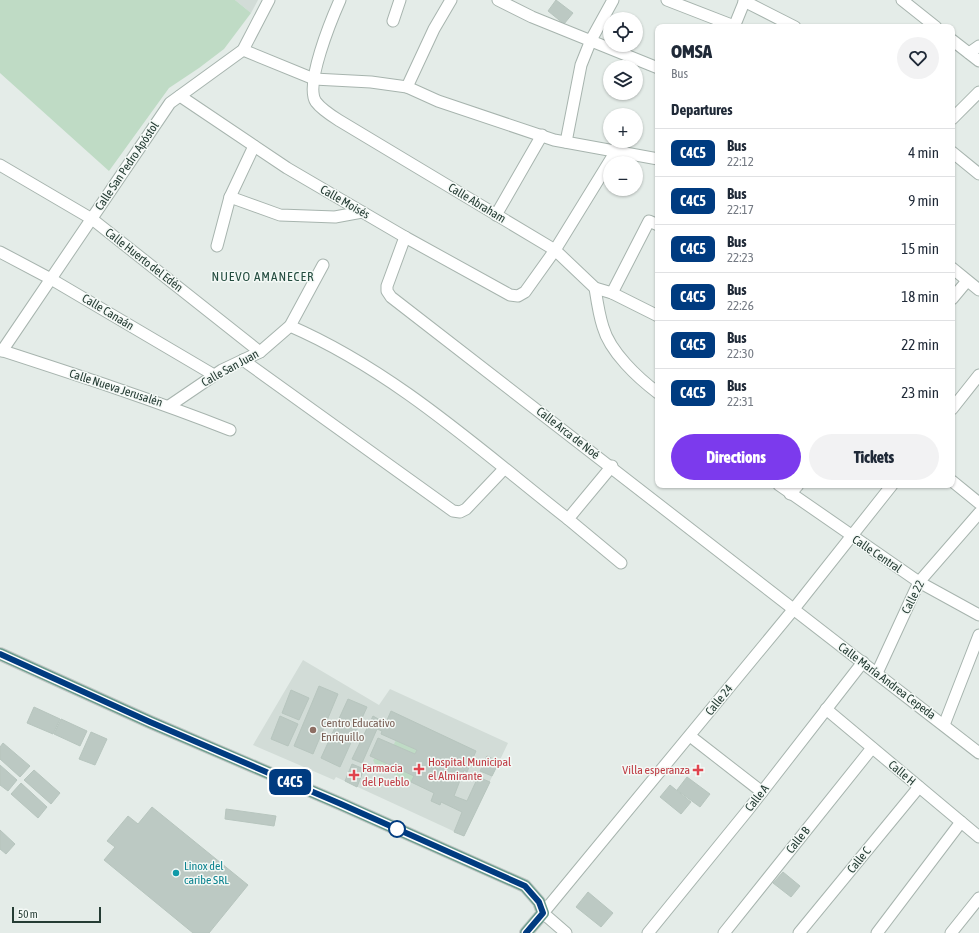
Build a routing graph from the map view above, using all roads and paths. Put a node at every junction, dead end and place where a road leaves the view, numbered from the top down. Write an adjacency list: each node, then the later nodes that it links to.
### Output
1 (270, 0): 18 (street, Calle San Pedro Apóstol)
2 (340, 0): 22 (street)
3 (400, 0): 10 (street)
4 (451, 0): 23 (street)
5 (498, 0): 15 (street)
6 (613, 0): 15 (street)
7 (666, 0): 11 (street)
8 (902, 0): 14 (street)
9 (744, 1): 12 (street); 13 (street)
10 (393, 21)
11 (729, 24)
12 (735, 24)
13 (789, 24)
14 (932, 24)
15 (591, 40): 21 (street); 28 (street)
16 (955, 42): 19 (street)
17 (979, 46): 19 (street)
18 (243, 50): 22 (street); 25 (street, Calle San Pedro Apóstol)
19 (969, 53): 20 (street)
20 (979, 61)
21 (655, 67)
22 (314, 79): 23 (street); 37 (street, Calle Abraham)
23 (407, 88): 27 (street)
24 (979, 92): 26 (street)
25 (180, 96): 29 (street, Calle Moisés); 38 (street, Calle San Pedro Apóstol)
26 (955, 116)
27 (542, 135): 28 (street); 37 (street)
28 (566, 142): 30 (street)
29 (254, 146): 35 (street); 36 (street, Calle Moisés)
30 (616, 151): 32 (street); 42 (street)
31 (955, 154): 34 (street)
32 (655, 158)
33 (0, 165): 38 (street, Calle Huerto del Edén)
34 (979, 174)
35 (230, 197): 36 (street); 41 (street)
36 (362, 212): 40 (street, Calle Moisés)
37 (496, 214): 42 (street, Calle Abraham)
38 (92, 219): 46 (street, Calle San Pedro Apóstol); 55 (street, Calle Huerto del Edén)
39 (655, 224): 50 (street)
40 (405, 237): 42 (street, Calle Moisés); 63 (street, Calle Arca de Noé)
41 (217, 246)
42 (555, 250): 48 (street, Calle Abraham)
43 (0, 252): 46 (street, Calle Canaán)
44 (323, 265): 53 (street, Calle San Juan)
45 (955, 271): 47 (street)
46 (51, 279): 54 (street, Calle San Pedro Apóstol); 57 (street, Calle Canaán)
47 (967, 281): 49 (street); 51 (street)
48 (595, 288): 50 (street, Calle Abraham); 59 (street)
49 (979, 290)
50 (612, 293): 52 (street, Calle Abraham)
51 (955, 295)
52 (655, 314)
53 (290, 326): 55 (street, Calle San Juan); 64 (street)
54 (1, 351): 61 (street, Calle Nueva Jerusalén)
55 (260, 352): 56 (street, Calle San Juan)
56 (243, 360): 57 (street, Calle San Juan); 64 (street)
57 (214, 375): 61 (street, Calle San Juan)
58 (979, 375): 60 (street)
59 (655, 391)
60 (955, 405)
61 (169, 406): 62 (street, Calle Nueva Jerusalén)
62 (230, 430)
63 (612, 466): 72 (street); 76 (street, Calle Arca de Noé)
64 (504, 469): 72 (street)
65 (955, 483): 70 (street)
66 (783, 488): 69 (street, Calle Central)
67 (795, 488): 69 (street)
68 (890, 488): 73 (street, Calle 24)
69 (790, 494): 73 (street, Calle Central)
70 (979, 503)
71 (979, 513): 75 (street, Calle 22)
72 (568, 519): 74 (street)
73 (852, 537): 75 (street, Calle Central); 76 (street, Calle 24)
74 (621, 562)
75 (919, 582): 77 (street, Calle Central); 81 (street, Calle 22)
76 (793, 610): 80 (street, Calle María Andrea Cepeda); 84 (street, Calle 24)
77 (979, 615)
78 (979, 635): 83 (street)
79 (0, 654): 92 (main road)
80 (863, 662): 81 (street, Calle María Andrea Cepeda); 82 (street, Calle A)
81 (877, 673): 83 (street, Calle María Andrea Cepeda)
82 (826, 709): 85 (street, Calle H); 88 (street, Calle A)
83 (944, 725): 86 (street, Calle María Andrea Cepeda)
84 (690, 736): 88 (street); 92 (street, Calle 24)
85 (872, 748): 87 (street, Calle H); 96 (street, Calle B)
86 (979, 753)
87 (919, 787): 89 (street, Calle H); 97 (street, Calle C)
88 (762, 792): 95 (street, Calle A)
89 (961, 822): 90 (street, Calle H); 98 (street)
90 (979, 837)
91 (979, 898): 99 (street)
92 (543, 913): 93 (main road); 94 (street)
93 (526, 933)
94 (566, 933)
95 (648, 933)
96 (724, 933)
97 (799, 933)
98 (877, 933)
99 (951, 933)

